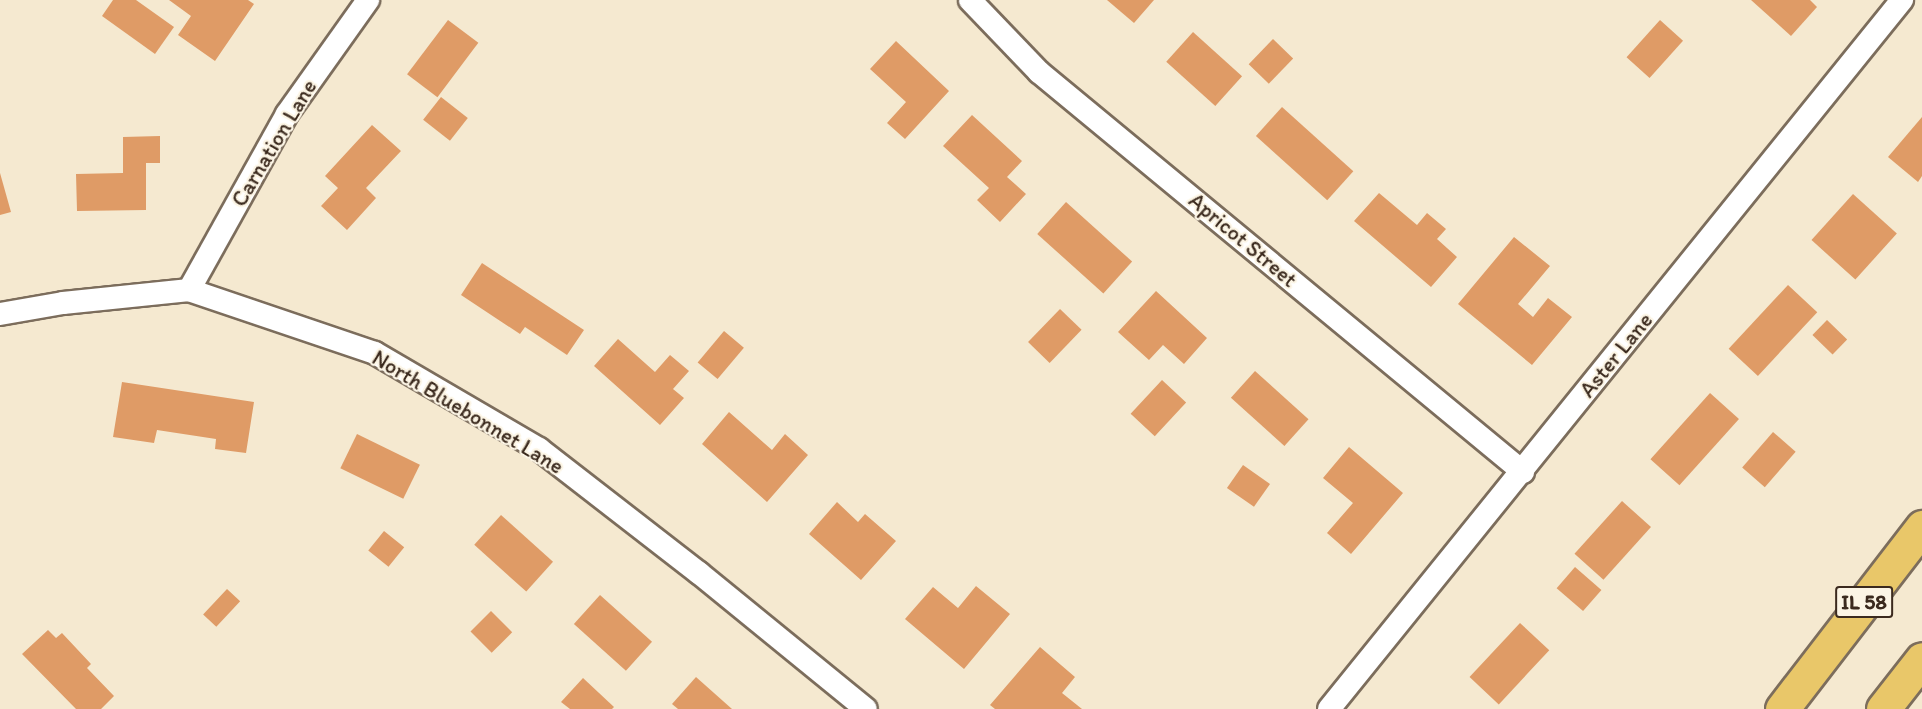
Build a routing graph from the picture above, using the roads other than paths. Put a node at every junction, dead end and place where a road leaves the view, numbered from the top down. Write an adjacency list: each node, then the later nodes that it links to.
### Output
1 (368, 0): 4 (street, Carnation Lane)
2 (970, 0): 6 (street, Apricot Street)
3 (1902, 0): 6 (street, Aster Lane)
4 (189, 290): 5 (street, North Bluebonnet Lane); 9 (street, North Bluebonnet Lane)
5 (0, 314)
6 (1523, 472): 10 (street, Aster Lane)
7 (1922, 528): 11 (main road, IL 58)
8 (1922, 659): 12 (main road)
9 (866, 709)
10 (1329, 709)
11 (1782, 709)
12 (1883, 709)

